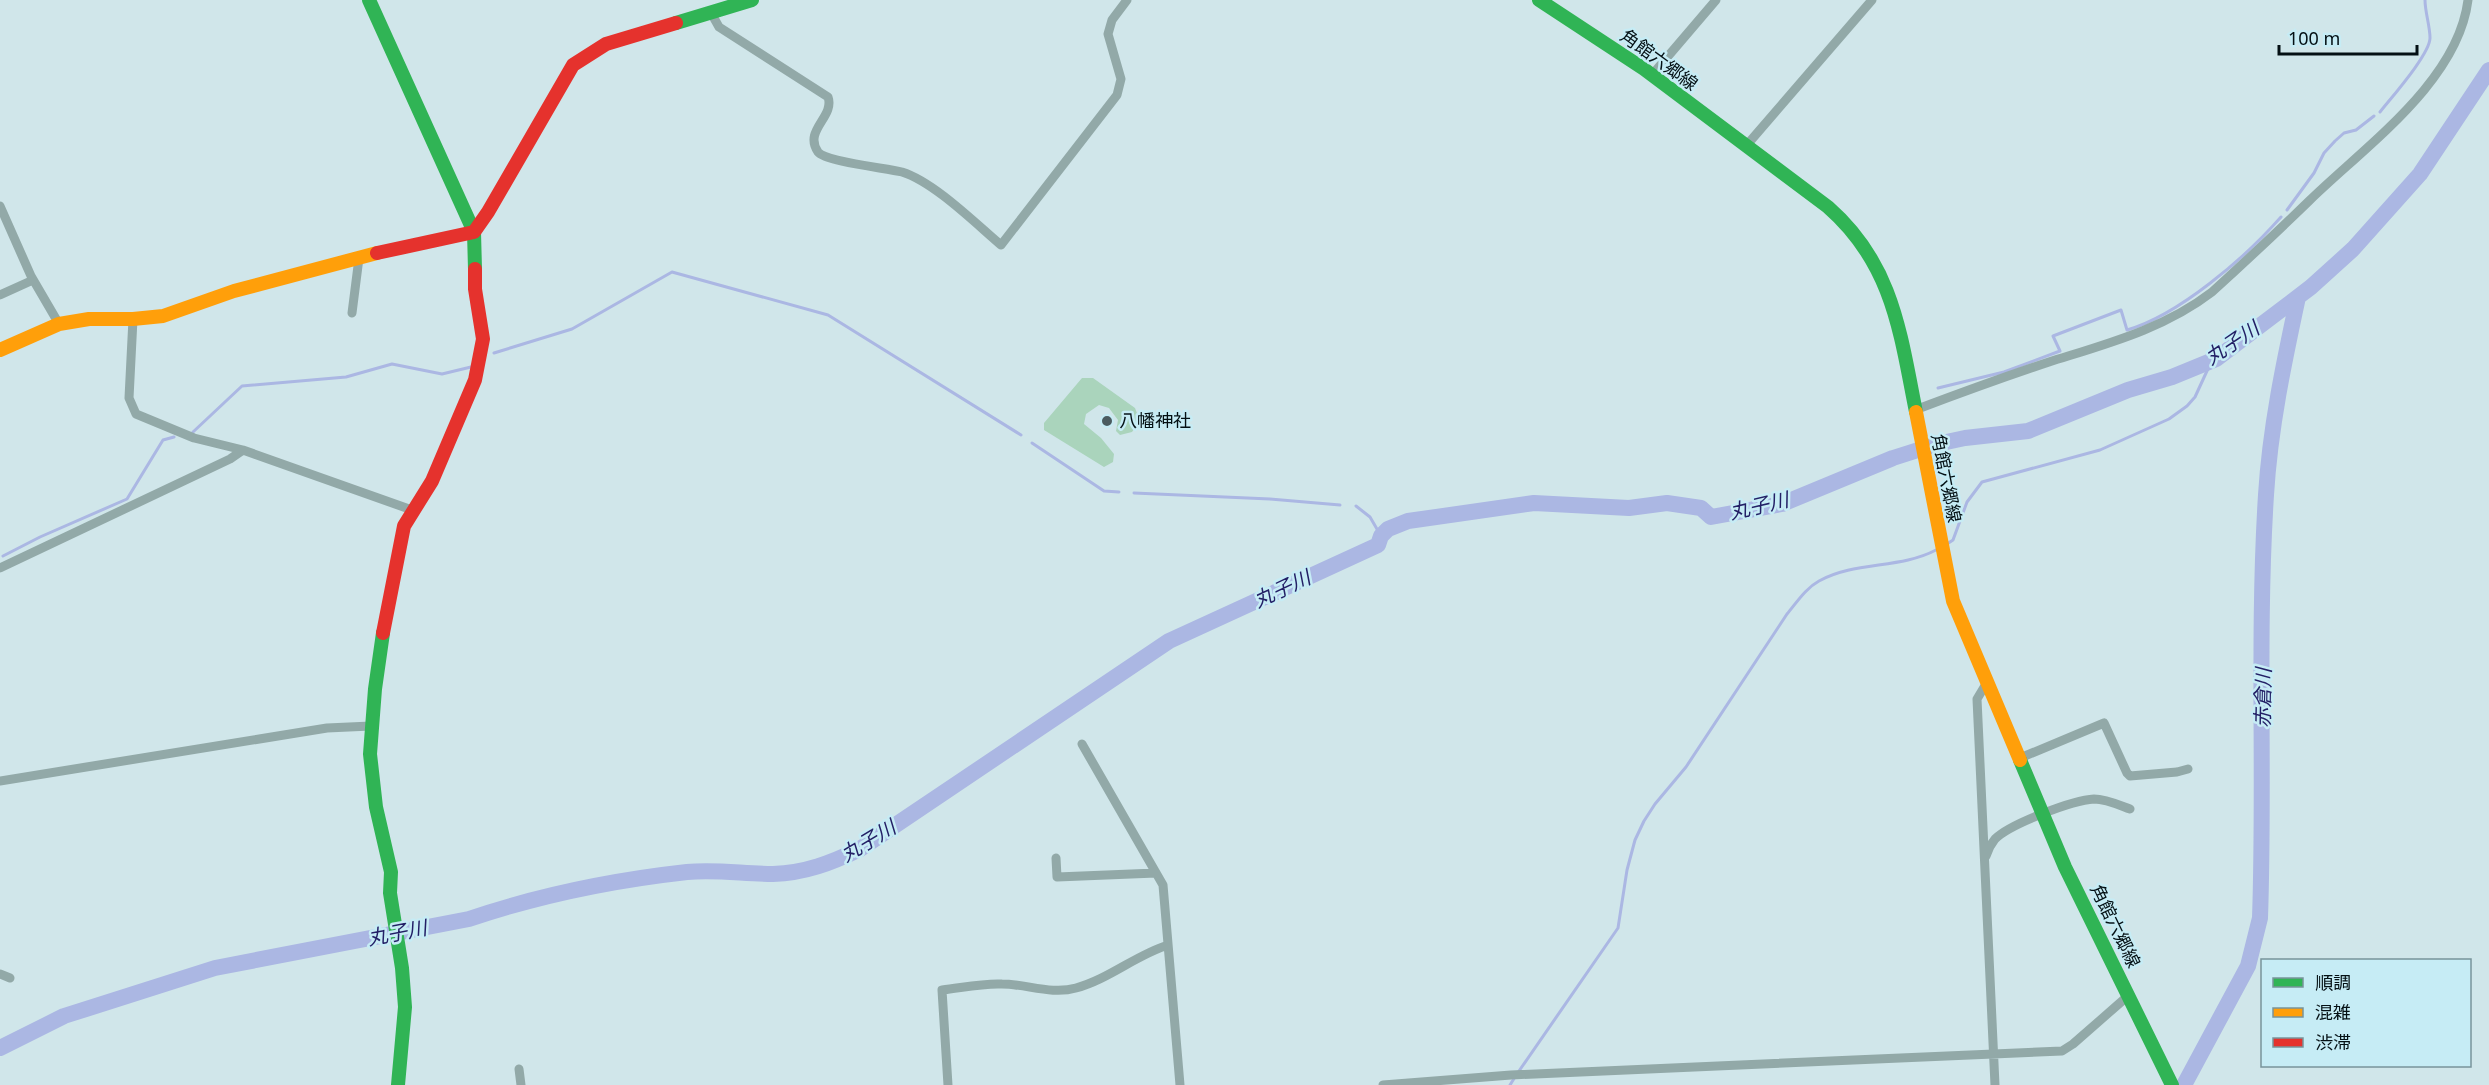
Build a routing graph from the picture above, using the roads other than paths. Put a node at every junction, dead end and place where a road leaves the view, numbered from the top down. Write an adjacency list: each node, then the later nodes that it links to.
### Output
1 (369, 0): 12 (street)
2 (752, 0): 8 (street)
3 (1127, 0): 8 (street)
4 (1539, 0): 9 (street, 角館六郷線)
5 (1716, 0): 9 (street)
6 (1872, 0): 10 (street)
7 (2468, 0): 20 (street)
8 (710, 11): 12 (street)
9 (1652, 75): 10 (street, 角館六郷線)
10 (1746, 146): 20 (street, 角館六郷線)
11 (0, 206): 14 (street)
12 (474, 232): 13 (street); 22 (street)
13 (359, 258): 16 (street); 17 (street)
14 (33, 280): 15 (street); 18 (street)
15 (0, 294)
16 (352, 313)
17 (133, 319): 18 (street); 21 (street)
18 (59, 324): 19 (street)
19 (0, 350)
20 (1915, 410): 24 (street, 角館六郷線)
21 (243, 450): 22 (street); 23 (street)
22 (412, 510): 25 (street)
23 (0, 567)
24 (1986, 684): 27 (street, 角館六郷線); 33 (street)
25 (371, 726): 29 (street); 41 (street)
26 (1082, 744): 34 (street)
27 (2020, 758): 28 (street); 31 (street, 角館六郷線)
28 (2188, 769)
29 (0, 781)
30 (2130, 808): 31 (street)
31 (2042, 814): 33 (street); 38 (street, 角館六郷線)
32 (1056, 858): 34 (street)
33 (1985, 858): 39 (street)
34 (1156, 873): 35 (street)
35 (1168, 945): 43 (street); 44 (street)
36 (0, 974): 37 (street)
37 (10, 978)
38 (2129, 995): 39 (street); 47 (street, 角館六郷線)
39 (1993, 1053): 45 (street); 46 (street)
40 (519, 1069): 42 (street)
41 (399, 1085)
42 (520, 1085)
43 (948, 1085)
44 (1180, 1085)
45 (1383, 1085)
46 (1995, 1085)
47 (2172, 1085)

